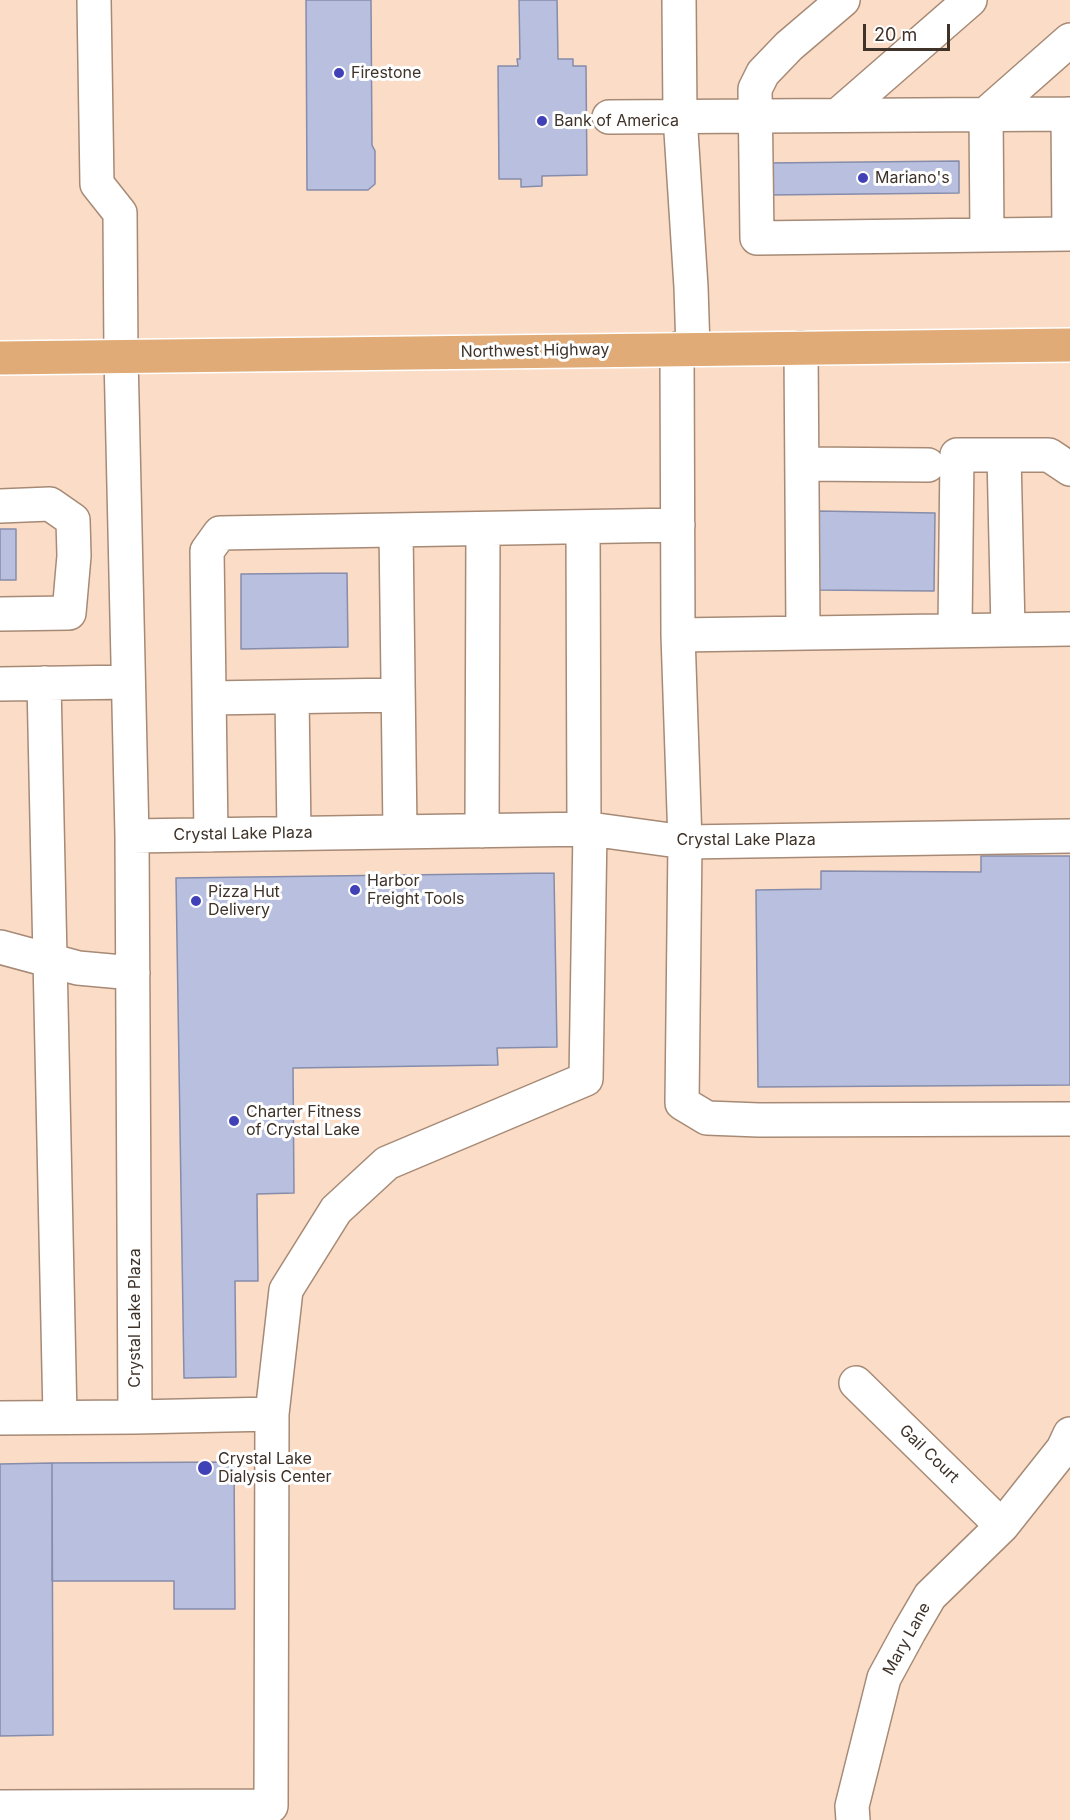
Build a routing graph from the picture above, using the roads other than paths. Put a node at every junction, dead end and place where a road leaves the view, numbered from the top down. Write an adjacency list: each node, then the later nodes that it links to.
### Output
1 (94, 0): 17 (street)
2 (704, 0): 5 (street)
3 (843, 0): 10 (street)
4 (970, 0): 11 (street)
5 (679, 11): 9 (street)
6 (1070, 40): 7 (street)
7 (986, 114): 8 (street); 11 (street); 13 (street)
8 (1069, 114): 13 (street)
9 (680, 116): 10 (street); 12 (street); 16 (street)
10 (755, 116): 11 (street); 13 (street)
11 (838, 116)
12 (609, 117)
13 (987, 235)
14 (1070, 345): 15 (main road, Northwest Highway)
15 (801, 348): 16 (main road, Northwest Highway); 20 (street)
16 (685, 349): 17 (main road, Northwest Highway); 24 (street)
17 (121, 356): 18 (main road, Northwest Highway); 34 (street)
18 (0, 358)
19 (1004, 455): 22 (street); 29 (street); 30 (street)
20 (802, 464): 21 (street); 32 (street)
21 (928, 465)
22 (1070, 469)
23 (0, 506): 28 (street)
24 (678, 525): 25 (street); 33 (street)
25 (583, 527): 26 (street); 40 (street)
26 (483, 529): 27 (street); 41 (street)
27 (396, 530): 37 (street); 39 (street)
28 (0, 614)
29 (955, 629): 30 (street); 32 (street)
30 (1008, 629): 31 (street)
31 (1070, 629)
32 (802, 632): 33 (street)
33 (678, 635): 47 (street)
34 (128, 682): 35 (street); 45 (street)
35 (44, 683): 36 (street); 49 (street)
36 (0, 684)
37 (398, 695): 38 (street); 42 (street)
38 (292, 697): 39 (street); 43 (street)
39 (209, 698): 44 (street)
40 (587, 829): 41 (street, Crystal Lake Plaza); 47 (street, Crystal Lake Plaza); 53 (street)
41 (482, 831): 42 (street, Crystal Lake Plaza)
42 (400, 832): 43 (street, Crystal Lake Plaza)
43 (294, 833): 44 (street, Crystal Lake Plaza)
44 (211, 835): 45 (street, Crystal Lake Plaza)
45 (132, 836): 50 (street, Crystal Lake Plaza)
46 (1070, 836): 47 (street, Crystal Lake Plaza)
47 (685, 842): 51 (street)
48 (0, 947): 49 (street)
49 (51, 961): 50 (street); 54 (street)
50 (133, 973): 55 (street, Crystal Lake Plaza)
51 (1070, 1119)
52 (856, 1383): 58 (street, Gail Court)
53 (272, 1414): 55 (street); 59 (street)
54 (60, 1417): 55 (street); 56 (street)
55 (135, 1417)
56 (0, 1418)
57 (1070, 1434): 58 (street, Mary Lane)
58 (1002, 1526): 60 (street, Mary Lane)
59 (0, 1807)
60 (853, 1820)

